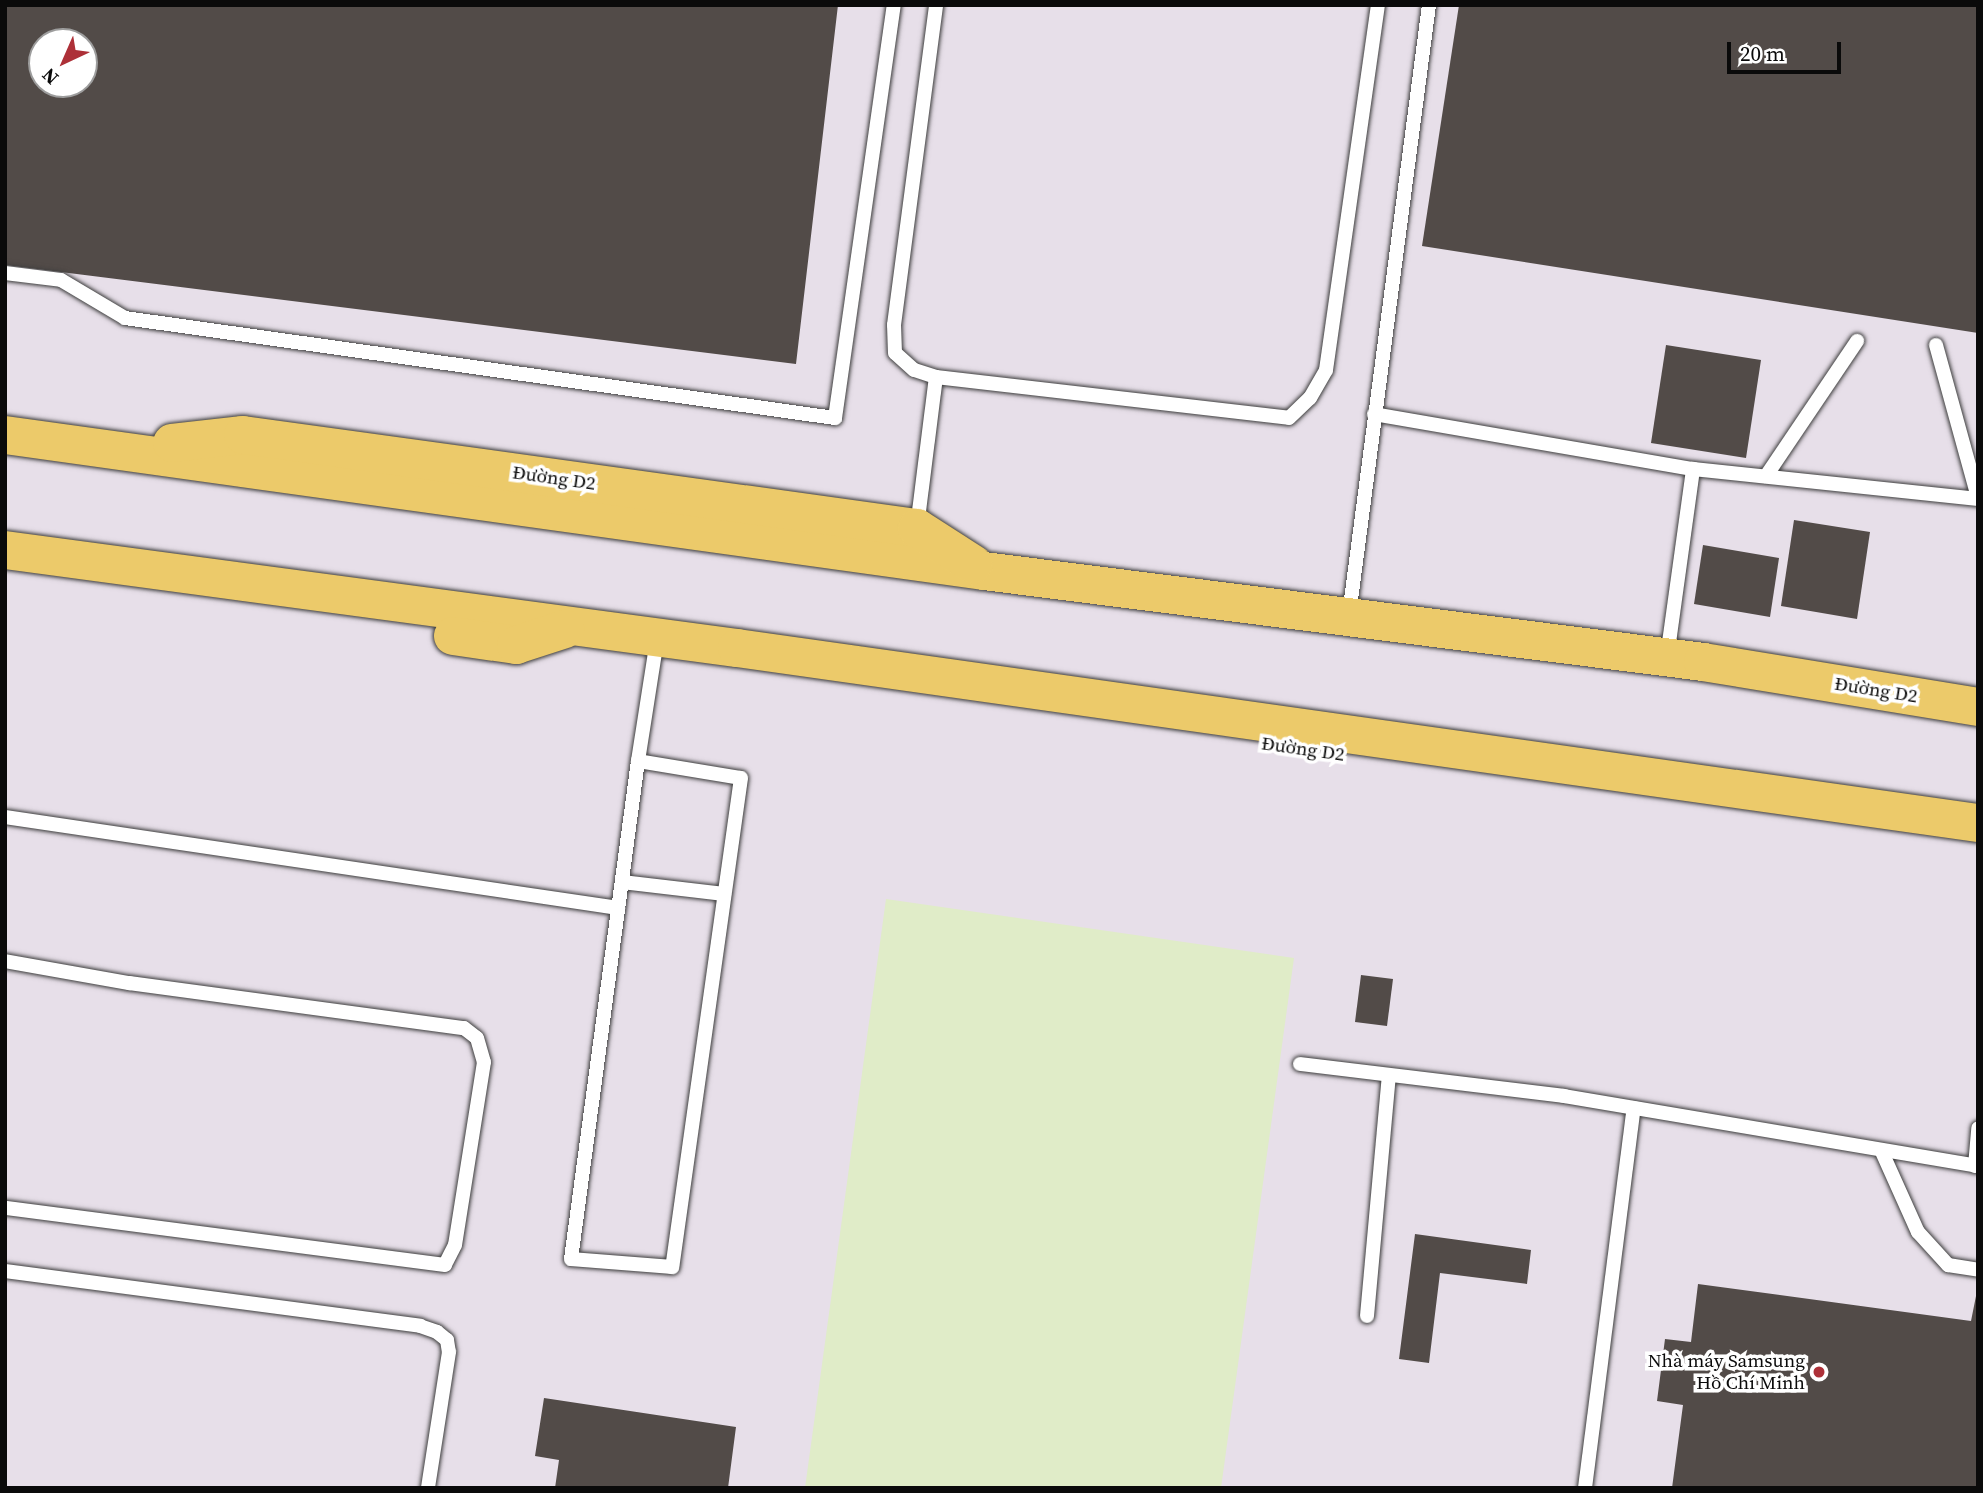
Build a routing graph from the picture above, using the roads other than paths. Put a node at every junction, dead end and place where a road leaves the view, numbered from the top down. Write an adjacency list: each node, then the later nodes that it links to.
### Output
1 (894, 5): 5 (lane)
2 (936, 5): 8 (lane)
3 (1378, 5): 8 (lane)
4 (1429, 5): 9 (lane)
5 (5, 273)
6 (1857, 341): 13 (lane)
7 (1936, 345): 14 (lane)
8 (936, 377): 15 (lane)
9 (1374, 414): 12 (lane); 18 (lane)
10 (5, 435): 11 (main road, Đường D2)
11 (113, 450): 15 (main road, Đường D2); 17 (main road, Đường D2)
12 (1693, 468): 13 (lane); 20 (lane)
13 (1766, 476): 14 (lane)
14 (1978, 498)
15 (917, 528): 17 (main road, Đường D2)
16 (5, 551): 19 (main road, Đường D2)
17 (984, 571): 18 (main road, Đường D2)
18 (1349, 615): 20 (main road, Đường D2)
19 (657, 637): 22 (lane); 24 (main road, Đường D2)
20 (1667, 658): 21 (main road, Đường D2)
21 (1978, 706)
22 (638, 761): 25 (lane); 26 (lane)
23 (5, 817): 27 (lane)
24 (1978, 823)
25 (622, 883): 26 (lane); 27 (lane)
26 (724, 894): 27 (lane)
27 (618, 908)
28 (5, 961): 35 (lane)
29 (1300, 1064): 30 (lane)
30 (1389, 1076): 31 (lane); 38 (lane)
31 (1634, 1108): 33 (lane); 40 (lane)
32 (1978, 1128): 34 (lane)
33 (1882, 1152): 34 (lane); 36 (lane)
34 (1976, 1166)
35 (5, 1208)
36 (1978, 1270)
37 (5, 1271): 39 (lane)
38 (1367, 1316)
39 (428, 1488)
40 (1585, 1488)

